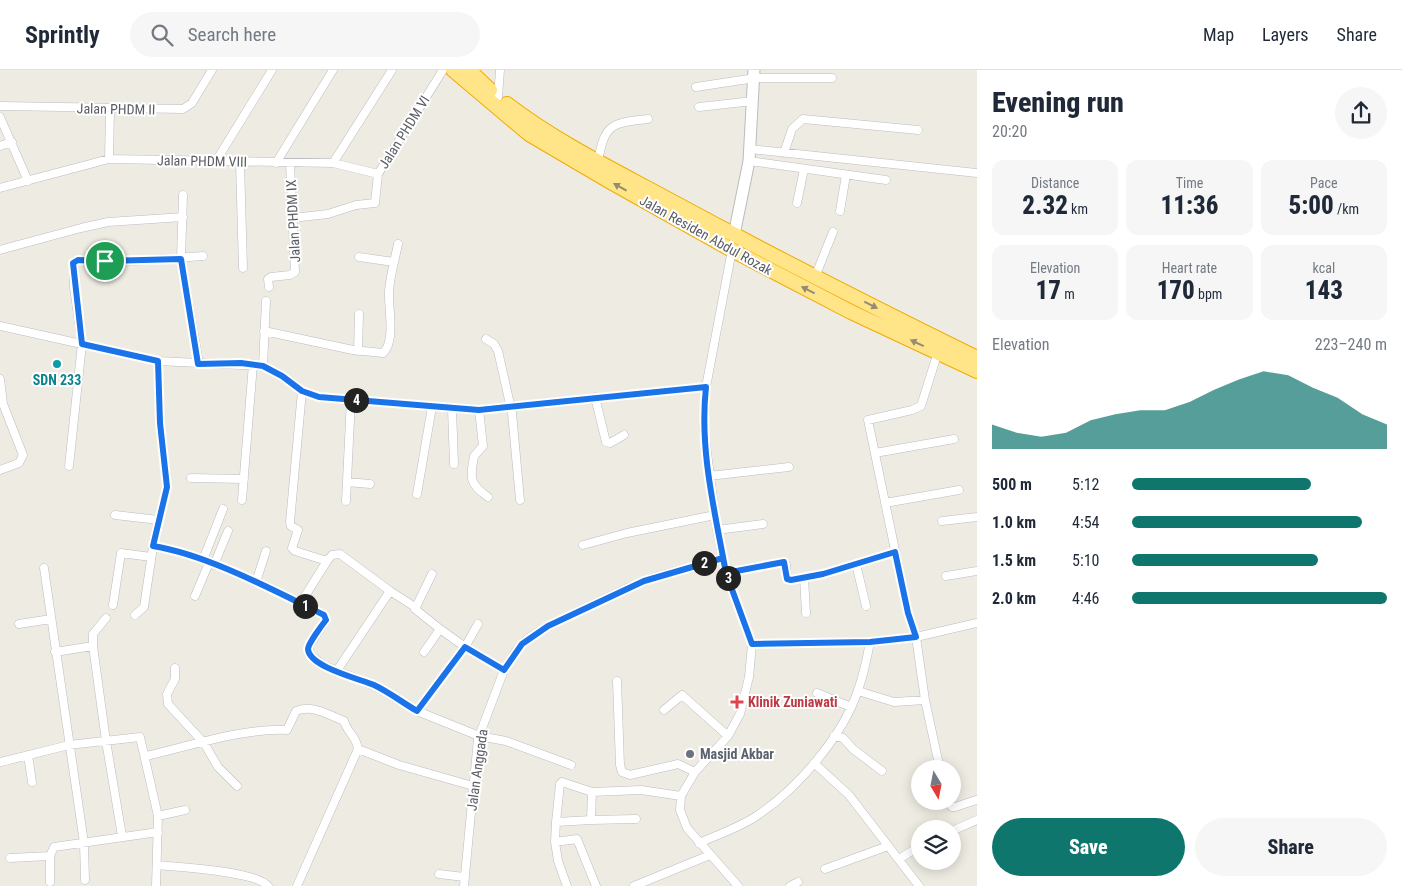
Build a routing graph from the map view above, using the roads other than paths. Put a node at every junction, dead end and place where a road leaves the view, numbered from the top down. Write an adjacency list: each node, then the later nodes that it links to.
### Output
1 (212, 70): 16 (street, Jalan PHDM II)
2 (272, 70): 25 (street)
3 (333, 70): 28 (street)
4 (392, 70): 30 (street)
5 (443, 70): 33 (street, Jalan PHDM VI)
6 (453, 70): 47 (highway, Jalan Residen Abdul Rozak, one-way to 6)
7 (469, 70): 12 (highway, Jalan Residen Abdul Rozak)
8 (500, 70): 12 (street)
9 (756, 76): 10 (street); 11 (street); 13 (street)
10 (832, 78)
11 (696, 87)
12 (498, 97): 26 (highway, Jalan Residen Abdul Rozak)
13 (753, 101): 15 (street); 23 (street)
14 (0, 106): 16 (street, Jalan PHDM II)
15 (699, 107)
16 (110, 110): 24 (street)
17 (0, 117): 20 (street)
18 (648, 119): 26 (street)
19 (918, 130): 22 (street)
20 (12, 142): 21 (street); 36 (street)
21 (0, 146)
22 (784, 153): 23 (street); 32 (street)
23 (750, 155): 31 (street); 44 (street)
24 (109, 159): 25 (street, Jalan PHDM VIII); 36 (street, Jalan PHDM VIII)
25 (216, 161): 27 (street, Jalan PHDM VIII)
26 (598, 161): 44 (highway, Jalan Residen Abdul Rozak)
27 (240, 163): 28 (street, Jalan PHDM VIII); 52 (street)
28 (276, 163): 29 (street, Jalan PHDM VIII)
29 (290, 163): 30 (street, Jalan PHDM VIII); 42 (street, Jalan PHDM IX)
30 (333, 163): 33 (street, Jalan PHDM VIII)
31 (804, 169): 34 (street); 39 (street)
32 (977, 173)
33 (378, 174): 42 (street, Jalan PHDM VI)
34 (846, 175): 35 (street); 40 (street)
35 (886, 180)
36 (28, 181): 37 (street, Jalan PHDM VIII)
37 (0, 188)
38 (183, 195): 41 (street)
39 (797, 203)
40 (840, 211)
41 (182, 217): 46 (street); 50 (street)
42 (292, 218): 54 (street, Jalan PHDM IX)
43 (834, 232): 53 (street)
44 (734, 235): 53 (highway, Jalan Residen Abdul Rozak)
45 (398, 244): 51 (street)
46 (0, 250)
47 (732, 250): 63 (highway, Jalan Residen Abdul Rozak, one-way to 47); 71 (street)
48 (203, 256): 50 (street)
49 (359, 257): 51 (street)
50 (181, 259): 61 (street); 66 (street)
51 (394, 262): 62 (street)
52 (243, 268)
53 (815, 277): 64 (highway, Jalan Residen Abdul Rozak, one-way to 64)
54 (268, 287)
55 (266, 302): 59 (street)
56 (359, 314): 62 (street)
57 (0, 317): 58 (street)
58 (2, 326): 61 (street)
59 (264, 331): 62 (street); 68 (street)
60 (486, 339): 76 (street)
61 (82, 344): 65 (street); 83 (street)
62 (358, 351)
63 (938, 352): 69 (highway, Jalan Residen Abdul Rozak); 81 (street)
64 (977, 358)
65 (158, 361): 66 (street); 102 (street)
66 (198, 364): 67 (street)
67 (252, 364): 68 (street); 88 (street)
68 (263, 366): 72 (street)
69 (977, 371)
70 (0, 379): 85 (street)
71 (706, 387): 73 (street); 86 (street)
72 (302, 391): 74 (street); 113 (street)
73 (595, 397): 76 (street); 79 (street)
74 (351, 399): 75 (street); 89 (street)
75 (432, 407): 77 (street); 92 (street)
76 (511, 407): 78 (street); 95 (street)
77 (452, 409): 78 (street); 82 (street)
78 (479, 410): 93 (street)
79 (624, 435)
80 (954, 439): 81 (street)
81 (875, 453): 97 (street)
82 (454, 464)
83 (69, 466)
84 (789, 467): 86 (street)
85 (0, 470)
86 (709, 476): 100 (street)
87 (191, 478): 88 (street)
88 (244, 478): 94 (street)
89 (347, 482): 90 (street); 96 (street)
90 (370, 484)
91 (959, 490): 97 (street)
92 (417, 494)
93 (488, 497)
94 (242, 500)
95 (520, 500)
96 (346, 501)
97 (885, 503): 110 (street)
98 (223, 508): 114 (street)
99 (115, 515): 102 (street)
100 (715, 515): 105 (street); 108 (street)
101 (977, 517): 103 (street)
102 (159, 520): 107 (street)
103 (942, 521)
104 (763, 524): 105 (street)
105 (717, 530): 112 (street)
106 (228, 531): 114 (street)
107 (153, 546): 111 (street); 114 (street)
108 (583, 546)
109 (266, 551): 122 (street)
110 (895, 552): 115 (street); 137 (street)
111 (151, 557): 126 (street); 130 (street)
112 (723, 558): 118 (street); 145 (street, Jalan Anggada)
113 (326, 560): 123 (street); 125 (street)
114 (209, 563): 122 (street); 124 (street)
115 (856, 564): 121 (street); 127 (street)
116 (44, 568): 132 (street)
117 (977, 571): 120 (street)
118 (726, 573): 121 (street); 139 (street)
119 (432, 574): 128 (street)
120 (946, 576)
121 (804, 578): 129 (street)
122 (256, 582): 125 (street)
123 (390, 591): 128 (street); 146 (street)
124 (195, 596)
125 (300, 604): 146 (street)
126 (113, 605)
127 (866, 606)
128 (415, 607): 136 (street)
129 (806, 613)
130 (135, 615)
131 (106, 618): 140 (street)
132 (51, 619): 134 (street); 142 (street)
133 (977, 623): 137 (street)
134 (19, 624)
135 (478, 624): 141 (street)
136 (440, 629): 141 (street); 143 (street)
137 (916, 637): 138 (street); 150 (street)
138 (870, 642): 139 (street); 148 (street)
139 (752, 644): 155 (street)
140 (93, 646): 142 (street); 157 (street)
141 (465, 647): 145 (street); 153 (street)
142 (55, 652): 159 (street)
143 (424, 652)
144 (175, 668): 158 (street)
145 (504, 670): 154 (street, Jalan Anggada)
146 (336, 672): 153 (street)
147 (617, 681): 168 (street)
148 (858, 692): 150 (street); 151 (street)
149 (817, 693): 151 (street)
150 (925, 700): 163 (street)
151 (851, 707): 156 (street)
152 (664, 710): 155 (street)
153 (417, 711): 154 (street)
154 (479, 736): 166 (street); 171 (street, Jalan Anggada)
155 (728, 736): 168 (street)
156 (834, 736): 165 (street); 167 (street)
157 (106, 740): 159 (street); 162 (street); 184 (street)
158 (204, 743): 160 (street); 162 (street); 170 (street)
159 (69, 745): 161 (street); 186 (street)
160 (358, 749): 171 (street); 203 (street)
161 (28, 755): 164 (street); 169 (street)
162 (146, 756): 177 (street)
163 (938, 760)
164 (1, 762)
165 (814, 763): 187 (street); 188 (street)
166 (571, 765)
167 (882, 771)
168 (695, 772): 173 (street)
169 (32, 782)
170 (237, 786)
171 (473, 786): 197 (street, Jalan Anggada)
172 (592, 792): 173 (street); 179 (street); 181 (street)
173 (681, 796): 187 (street)
174 (976, 800): 175 (street)
175 (961, 806)
176 (185, 810): 177 (street)
177 (158, 816): 183 (street)
178 (636, 818): 179 (street)
179 (591, 820): 181 (street)
180 (977, 820): 182 (street)
181 (556, 822): 185 (street)
182 (961, 827)
183 (158, 832): 184 (street); 194 (street)
184 (122, 836): 186 (street)
185 (555, 842): 205 (street); 206 (street)
186 (84, 843): 191 (street); 198 (street)
187 (700, 843): 190 (street)
188 (888, 846): 193 (street); 195 (street)
189 (911, 852): 193 (street)
190 (710, 855): 207 (street); 208 (street)
191 (50, 856): 192 (street); 199 (street)
192 (10, 858)
193 (899, 859): 210 (street)
194 (158, 866): 201 (street); 202 (street)
195 (824, 869)
196 (439, 874): 197 (street)
197 (464, 876): 204 (street, Jalan Anggada)
198 (85, 880)
199 (50, 882)
200 (798, 882): 209 (street)
201 (156, 886)
202 (268, 886)
203 (297, 886)
204 (464, 886)
205 (567, 886)
206 (596, 886)
207 (634, 886)
208 (738, 886)
209 (790, 886)
210 (919, 886)

